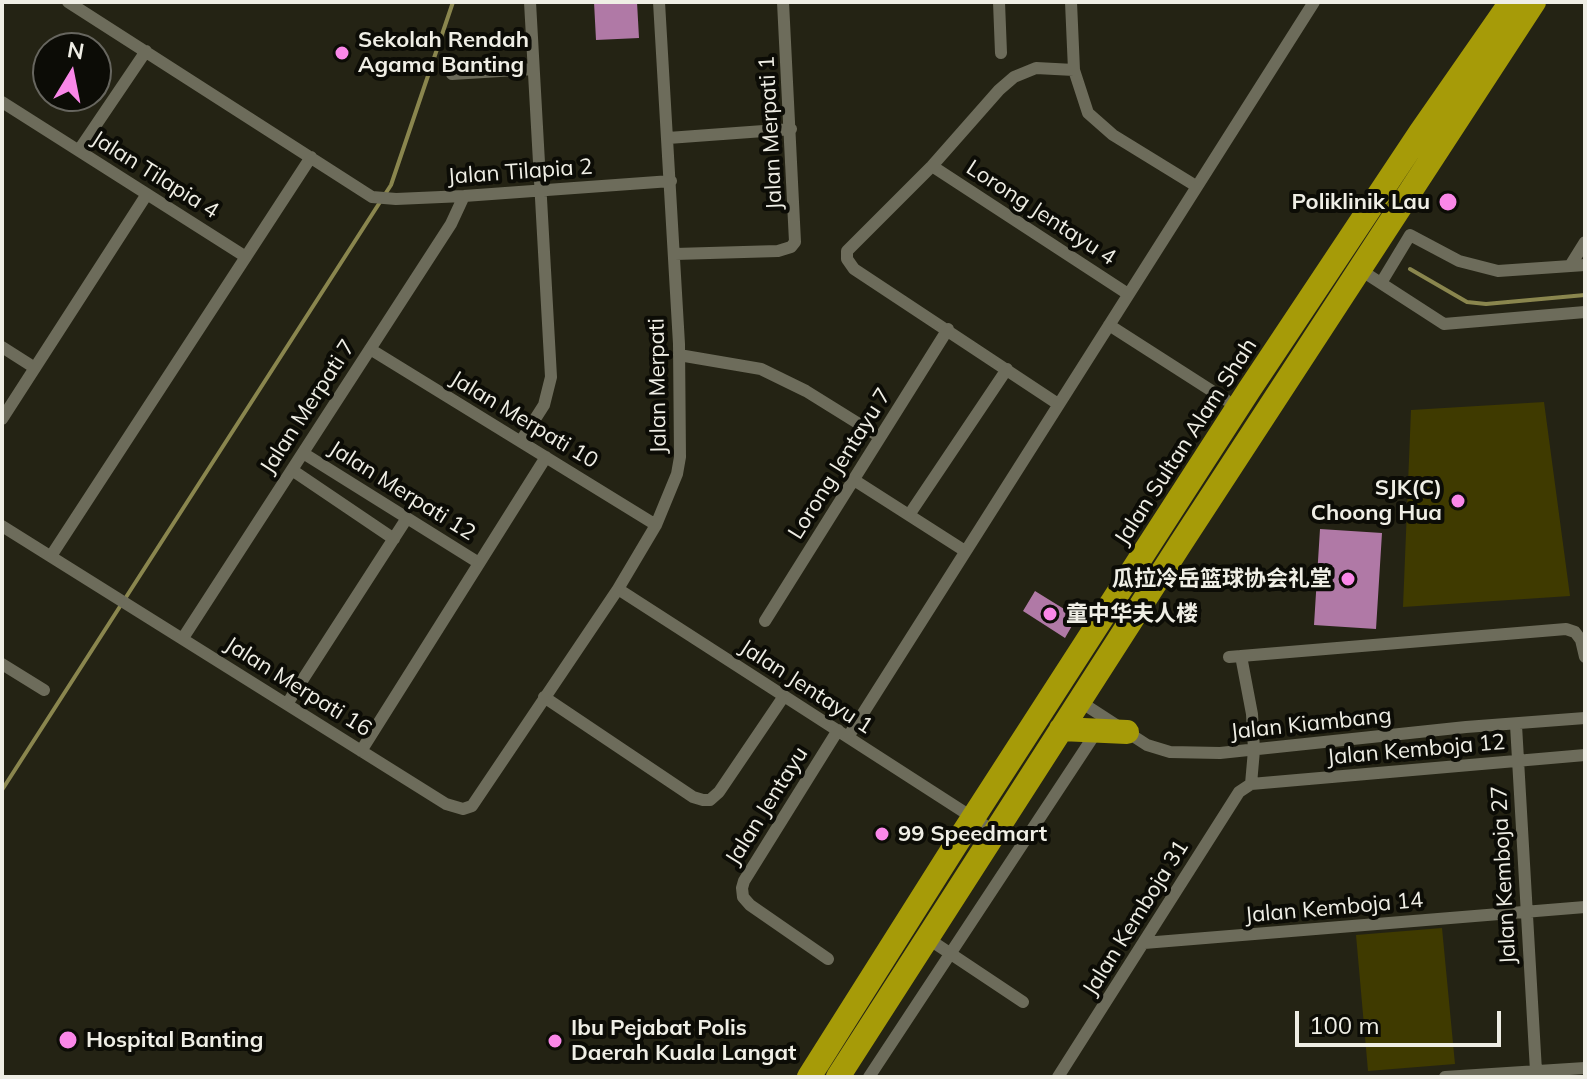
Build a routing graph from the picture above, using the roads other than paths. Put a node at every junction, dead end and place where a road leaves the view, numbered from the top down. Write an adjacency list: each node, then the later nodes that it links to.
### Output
1 (68, 2): 10 (street)
2 (530, 2): 12 (street)
3 (659, 2): 17 (street, Jalan Merpati)
4 (783, 2): 16 (street, Jalan Merpati 1)
5 (999, 2): 11 (street)
6 (1071, 2): 13 (street)
7 (1314, 2): 22 (street)
8 (1511, 2): 53 (highway, Jalan Sultan Alam Shah)
9 (1534, 2): 31 (highway)
10 (146, 51): 18 (street); 19 (street)
11 (1001, 53)
12 (532, 69): 14 (street); 23 (street)
13 (1074, 70): 20 (street); 22 (street)
14 (452, 74)
15 (2, 102): 18 (street, Jalan Tilapia 4)
16 (791, 129): 17 (street); 27 (street, Jalan Merpati 1)
17 (668, 138): 21 (street, Jalan Merpati)
18 (79, 150): 24 (street, Jalan Tilapia 4)
19 (311, 157): 25 (street, Jalan Tilapia 2); 28 (street)
20 (932, 166): 33 (street, Lorong Jentayu 4); 36 (street)
21 (671, 181): 23 (street, Jalan Tilapia 2); 27 (street, Jalan Merpati)
22 (1196, 186): 33 (street)
23 (540, 192): 25 (street, Jalan Tilapia 2); 46 (street)
24 (147, 194): 28 (street, Jalan Tilapia 4); 40 (street)
25 (464, 196): 38 (street, Jalan Merpati 7)
26 (1585, 242): 30 (street)
27 (675, 254): 39 (street, Jalan Merpati)
28 (246, 257): 59 (street)
29 (1585, 265): 30 (street)
30 (1570, 266): 32 (street)
31 (1359, 269): 32 (street); 56 (highway)
32 (1381, 283): 34 (street)
33 (1128, 294): 35 (street)
34 (1585, 312)
35 (1109, 325): 42 (street); 43 (street)
36 (948, 329): 41 (street); 45 (street, Lorong Jentayu 7)
37 (2, 347): 40 (street)
38 (370, 349): 46 (street, Jalan Merpati 10); 47 (street, Jalan Merpati 7)
39 (679, 355): 45 (street); 54 (street, Jalan Merpati)
40 (35, 368): 44 (street)
41 (1007, 369): 43 (street); 51 (street)
42 (1226, 400)
43 (1058, 404): 58 (street)
44 (2, 419)
45 (880, 437): 50 (street, Lorong Jentayu 7)
46 (521, 441): 48 (street, Jalan Merpati 10)
47 (303, 453): 49 (street, Jalan Merpati 7); 52 (street, Jalan Merpati 12)
48 (546, 457): 54 (street, Jalan Merpati 10); 60 (street)
49 (292, 470): 57 (street, Jalan Merpati 12); 63 (street, Jalan Merpati 7)
50 (854, 480): 51 (street); 62 (street, Lorong Jentayu 7)
51 (909, 515): 58 (street)
52 (407, 518): 57 (street); 60 (street, Jalan Merpati 12)
53 (1163, 524): 56 (street); 66 (highway, Jalan Sultan Alam Shah)
54 (656, 525): 61 (street, Jalan Merpati)
55 (2, 526): 59 (street, Jalan Merpati 16)
56 (1184, 538): 70 (highway)
57 (394, 539): 71 (street)
58 (965, 551): 77 (street)
59 (51, 556): 63 (street, Jalan Merpati 16)
60 (479, 563): 79 (street)
61 (618, 589): 68 (street, Jalan Jentayu 1); 69 (street, Jalan Merpati)
62 (765, 621)
63 (183, 638): 71 (street, Jalan Merpati 16)
64 (1585, 657): 78 (street)
65 (2, 664): 67 (street)
66 (1058, 687): 70 (street, Jalan Kiambang); 84 (highway, Jalan Sultan Alam Shah)
67 (44, 690)
68 (784, 696): 69 (street); 77 (street, Jalan Jentayu 1)
69 (544, 697): 83 (street, Jalan Merpati)
70 (1079, 701): 74 (highway); 76 (street, Jalan Kiambang)
71 (287, 704): 79 (street, Jalan Merpati 16)
72 (1585, 718): 73 (street, Jalan Kiambang)
73 (1516, 725): 78 (street, Jalan Kiambang); 81 (street, Jalan Kemboja 27)
74 (1061, 729): 75 (highway); 85 (highway)
75 (1097, 731): 76 (highway); 90 (street)
76 (1127, 732): 78 (street, Jalan Kiambang)
77 (843, 734): 84 (street, Jalan Jentayu 1); 91 (street, Jalan Jentayu)
78 (1254, 750): 82 (street)
79 (361, 751): 83 (street, Jalan Merpati 16)
80 (1585, 755): 81 (street, Jalan Kemboja 12)
81 (1518, 761): 82 (street, Jalan Kemboja 12); 87 (street, Jalan Kemboja 27)
82 (1251, 784): 89 (street, Jalan Kemboja 31)
83 (472, 806)
84 (973, 817): 85 (street, Jalan Jentayu 1); 95 (highway, Jalan Sultan Alam Shah)
85 (995, 832): 88 (highway)
86 (1585, 907): 87 (street, Jalan Kemboja 14)
87 (1527, 913): 89 (street, Jalan Kemboja 14); 94 (street, Jalan Kemboja 27)
88 (927, 938): 90 (street); 96 (highway)
89 (1144, 943): 98 (street, Jalan Kemboja 31)
90 (950, 953): 92 (street); 97 (street)
91 (828, 959)
92 (1023, 1002)
93 (1585, 1068): 94 (street)
94 (1536, 1071): 99 (street)
95 (809, 1077)
96 (838, 1077)
97 (869, 1077)
98 (1058, 1077)
99 (1445, 1077)

